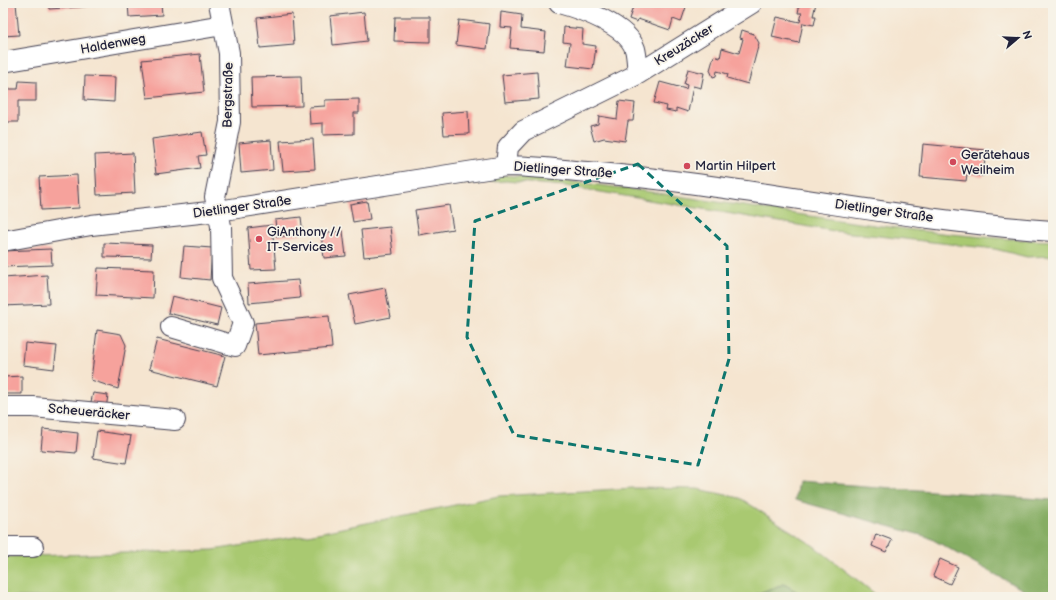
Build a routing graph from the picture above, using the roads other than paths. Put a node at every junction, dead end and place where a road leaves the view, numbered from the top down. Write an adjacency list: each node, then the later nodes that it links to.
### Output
1 (219, 3): 4 (street, Bergstraße)
2 (559, 3): 6 (street)
3 (752, 3): 6 (street, Kreuzäcker)
4 (223, 25): 5 (street, Haldenweg); 8 (street, Bergstraße)
5 (3, 62)
6 (638, 74): 7 (street, Kreuzäcker)
7 (506, 166): 8 (street, Dietlinger Straße); 9 (street, Dietlinger Straße)
8 (218, 211): 10 (street, Dietlinger Straße); 11 (street)
9 (1053, 231)
10 (3, 241)
11 (171, 327)
12 (3, 407): 13 (street, Scheueräcker)
13 (175, 420)
14 (3, 547): 15 (street)
15 (33, 547)

